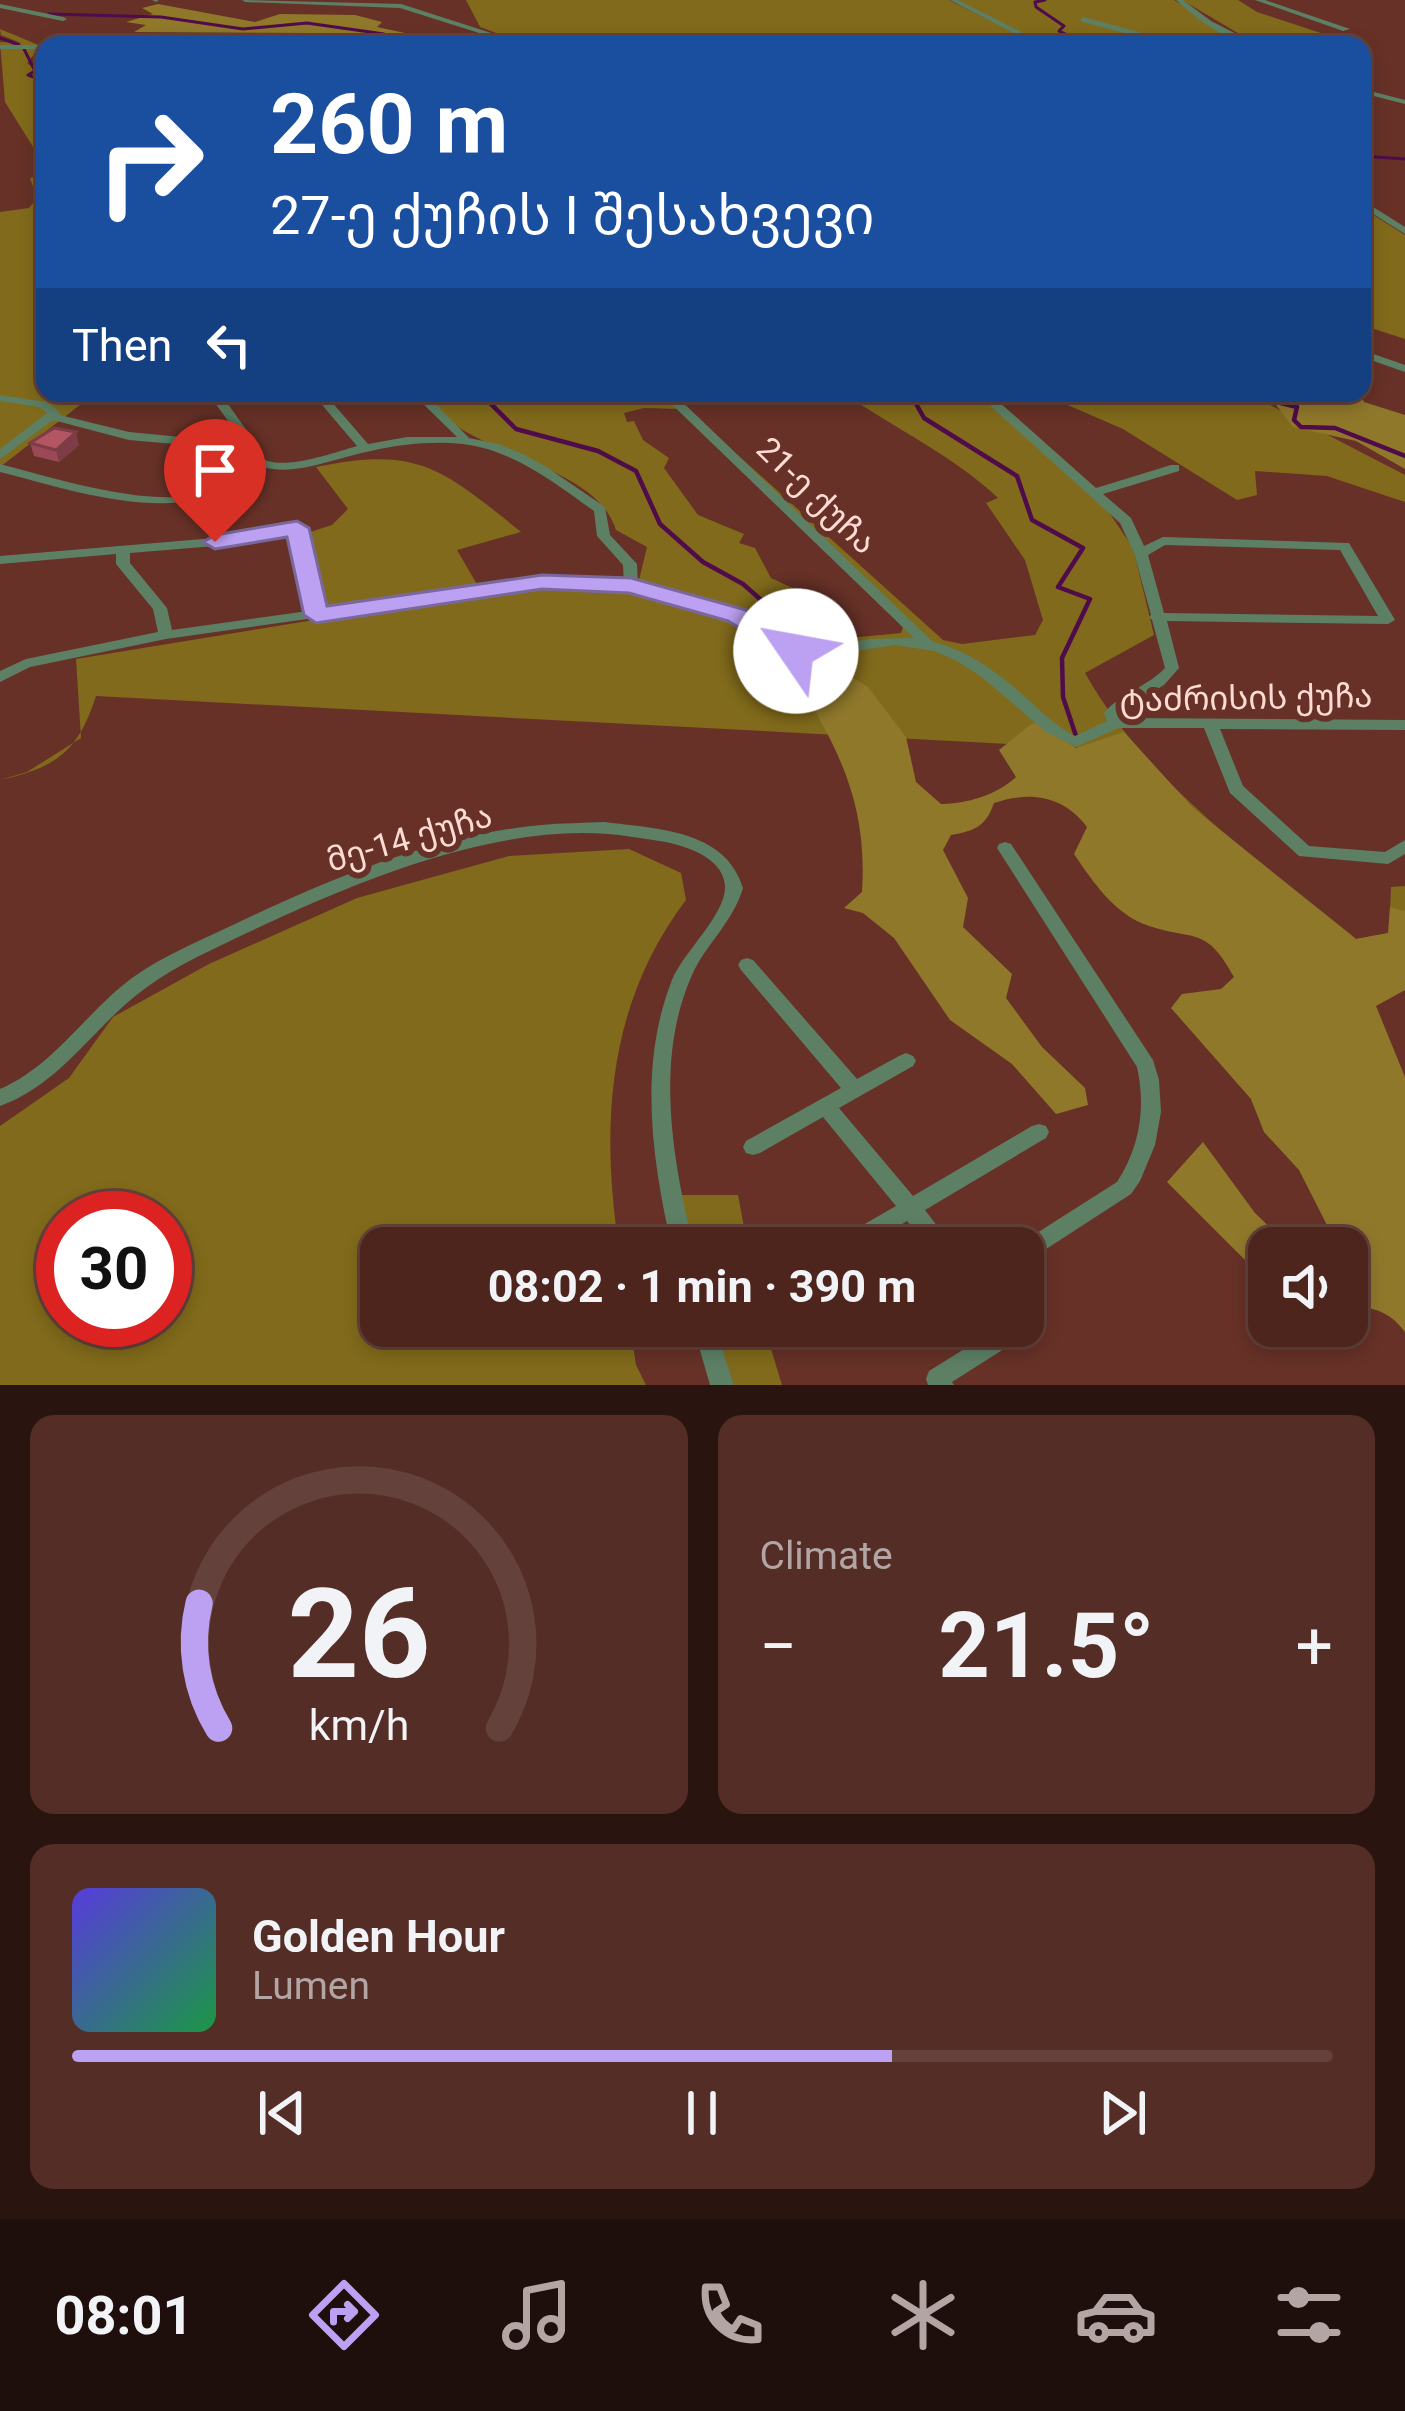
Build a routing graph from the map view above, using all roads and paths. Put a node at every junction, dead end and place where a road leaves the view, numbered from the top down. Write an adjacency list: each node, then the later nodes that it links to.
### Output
1 (245, 0): 5 (street)
2 (953, 0): 12 (street)
3 (1179, 0): 14 (street)
4 (1258, 0): 10 (street)
5 (332, 1): 6 (street)
6 (350, 1): 11 (street)
7 (1, 2): 8 (street)
8 (63, 19)
9 (1083, 19): 13 (street)
10 (1346, 29)
11 (497, 36)
12 (1024, 36)
13 (1144, 36)
14 (1235, 36)
15 (0, 47): 16 (street)
16 (36, 47)
17 (1371, 94): 18 (street)
18 (1405, 102)
19 (1371, 209): 20 (street)
20 (1405, 231)
21 (1371, 356): 22 (street)
22 (1405, 369)
23 (0, 398): 29 (street)
24 (220, 402): 32 (street)
25 (326, 402): 31 (street)
26 (427, 402): 30 (street)
27 (675, 402): 44 (street, 21-ე ქუჩა)
28 (993, 402): 36 (street)
29 (54, 417): 32 (street); 33 (street)
30 (464, 437): 31 (street); 40 (street)
31 (365, 448): 32 (street)
32 (238, 449): 34 (street)
33 (0, 454)
34 (0, 468)
35 (1175, 468): 36 (street)
36 (1098, 491): 38 (street)
37 (123, 549): 39 (street); 41 (street); 43 (street)
38 (1141, 553): 42 (street); 42 (street)
39 (0, 560)
40 (631, 585): 41 (street, ტაძრისის ქუჩა); 44 (street, ტაძრისის ქუჩა)
41 (316, 615): 43 (street, ტაძრისის ქუჩა)
42 (1156, 617): 46 (street)
43 (166, 635): 45 (street, ტაძრისის ქუჩა)
44 (926, 641): 46 (street, ტაძრისის ქუჩა)
45 (0, 677)
46 (1115, 722): 47 (street, ტაძრისის ქუჩა)
47 (1210, 723): 48 (street, ტაძრისის ქუჩა); 49 (street)
48 (1405, 725)
49 (1405, 846)
50 (1005, 848): 62 (street)
51 (747, 965): 53 (street)
52 (906, 1061): 53 (street)
53 (854, 1089): 55 (street)
54 (0, 1098): 59 (street, მე-14 ქუჩა)
55 (825, 1106): 57 (street); 58 (street)
56 (1039, 1132): 58 (street)
57 (753, 1147)
58 (910, 1208): 60 (street); 61 (street)
59 (678, 1227)
60 (878, 1227)
61 (926, 1227)
62 (1044, 1240)
63 (710, 1347): 66 (street)
64 (989, 1347): 65 (street)
65 (936, 1383)
66 (722, 1385)

